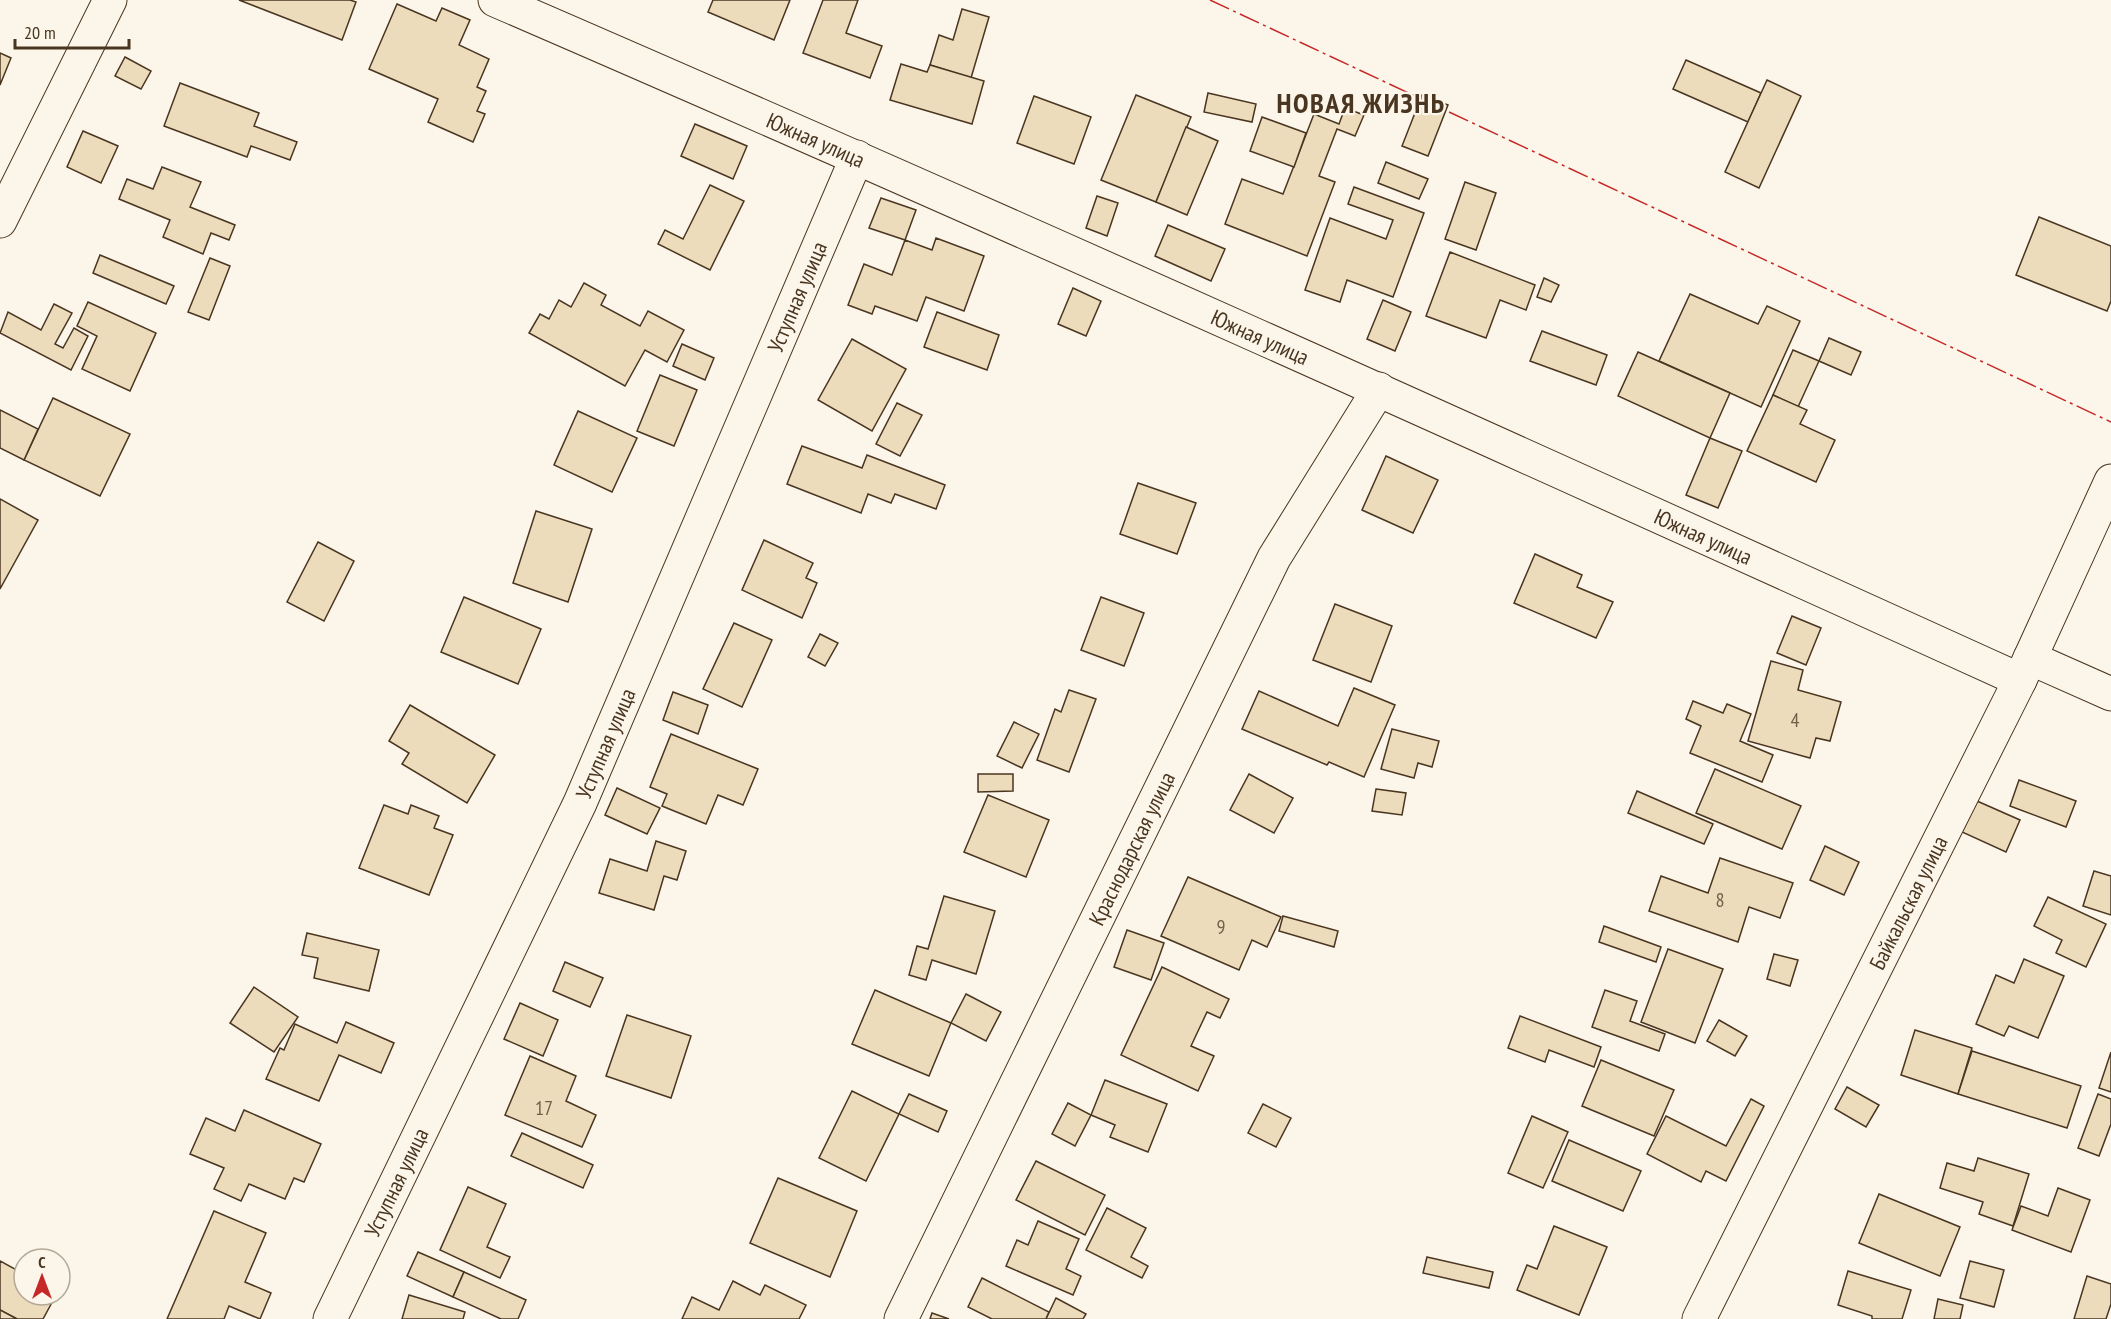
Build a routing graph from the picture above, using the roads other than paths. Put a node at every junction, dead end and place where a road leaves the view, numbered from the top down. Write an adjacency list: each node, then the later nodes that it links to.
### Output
1 (110, 0): 4 (street)
2 (495, 0): 3 (street, Южная улица)
3 (857, 157): 5 (street, Южная улица); 9 (street, Уступная улица)
4 (0, 220)
5 (1379, 389): 7 (street, Южная улица); 10 (street, Краснодарская улица)
6 (2111, 482): 7 (street, Байкальская улица)
7 (2025, 669): 8 (street, Южная улица); 11 (street, Байкальская улица)
8 (2111, 694)
9 (330, 1319)
10 (902, 1319)
11 (1699, 1319)

